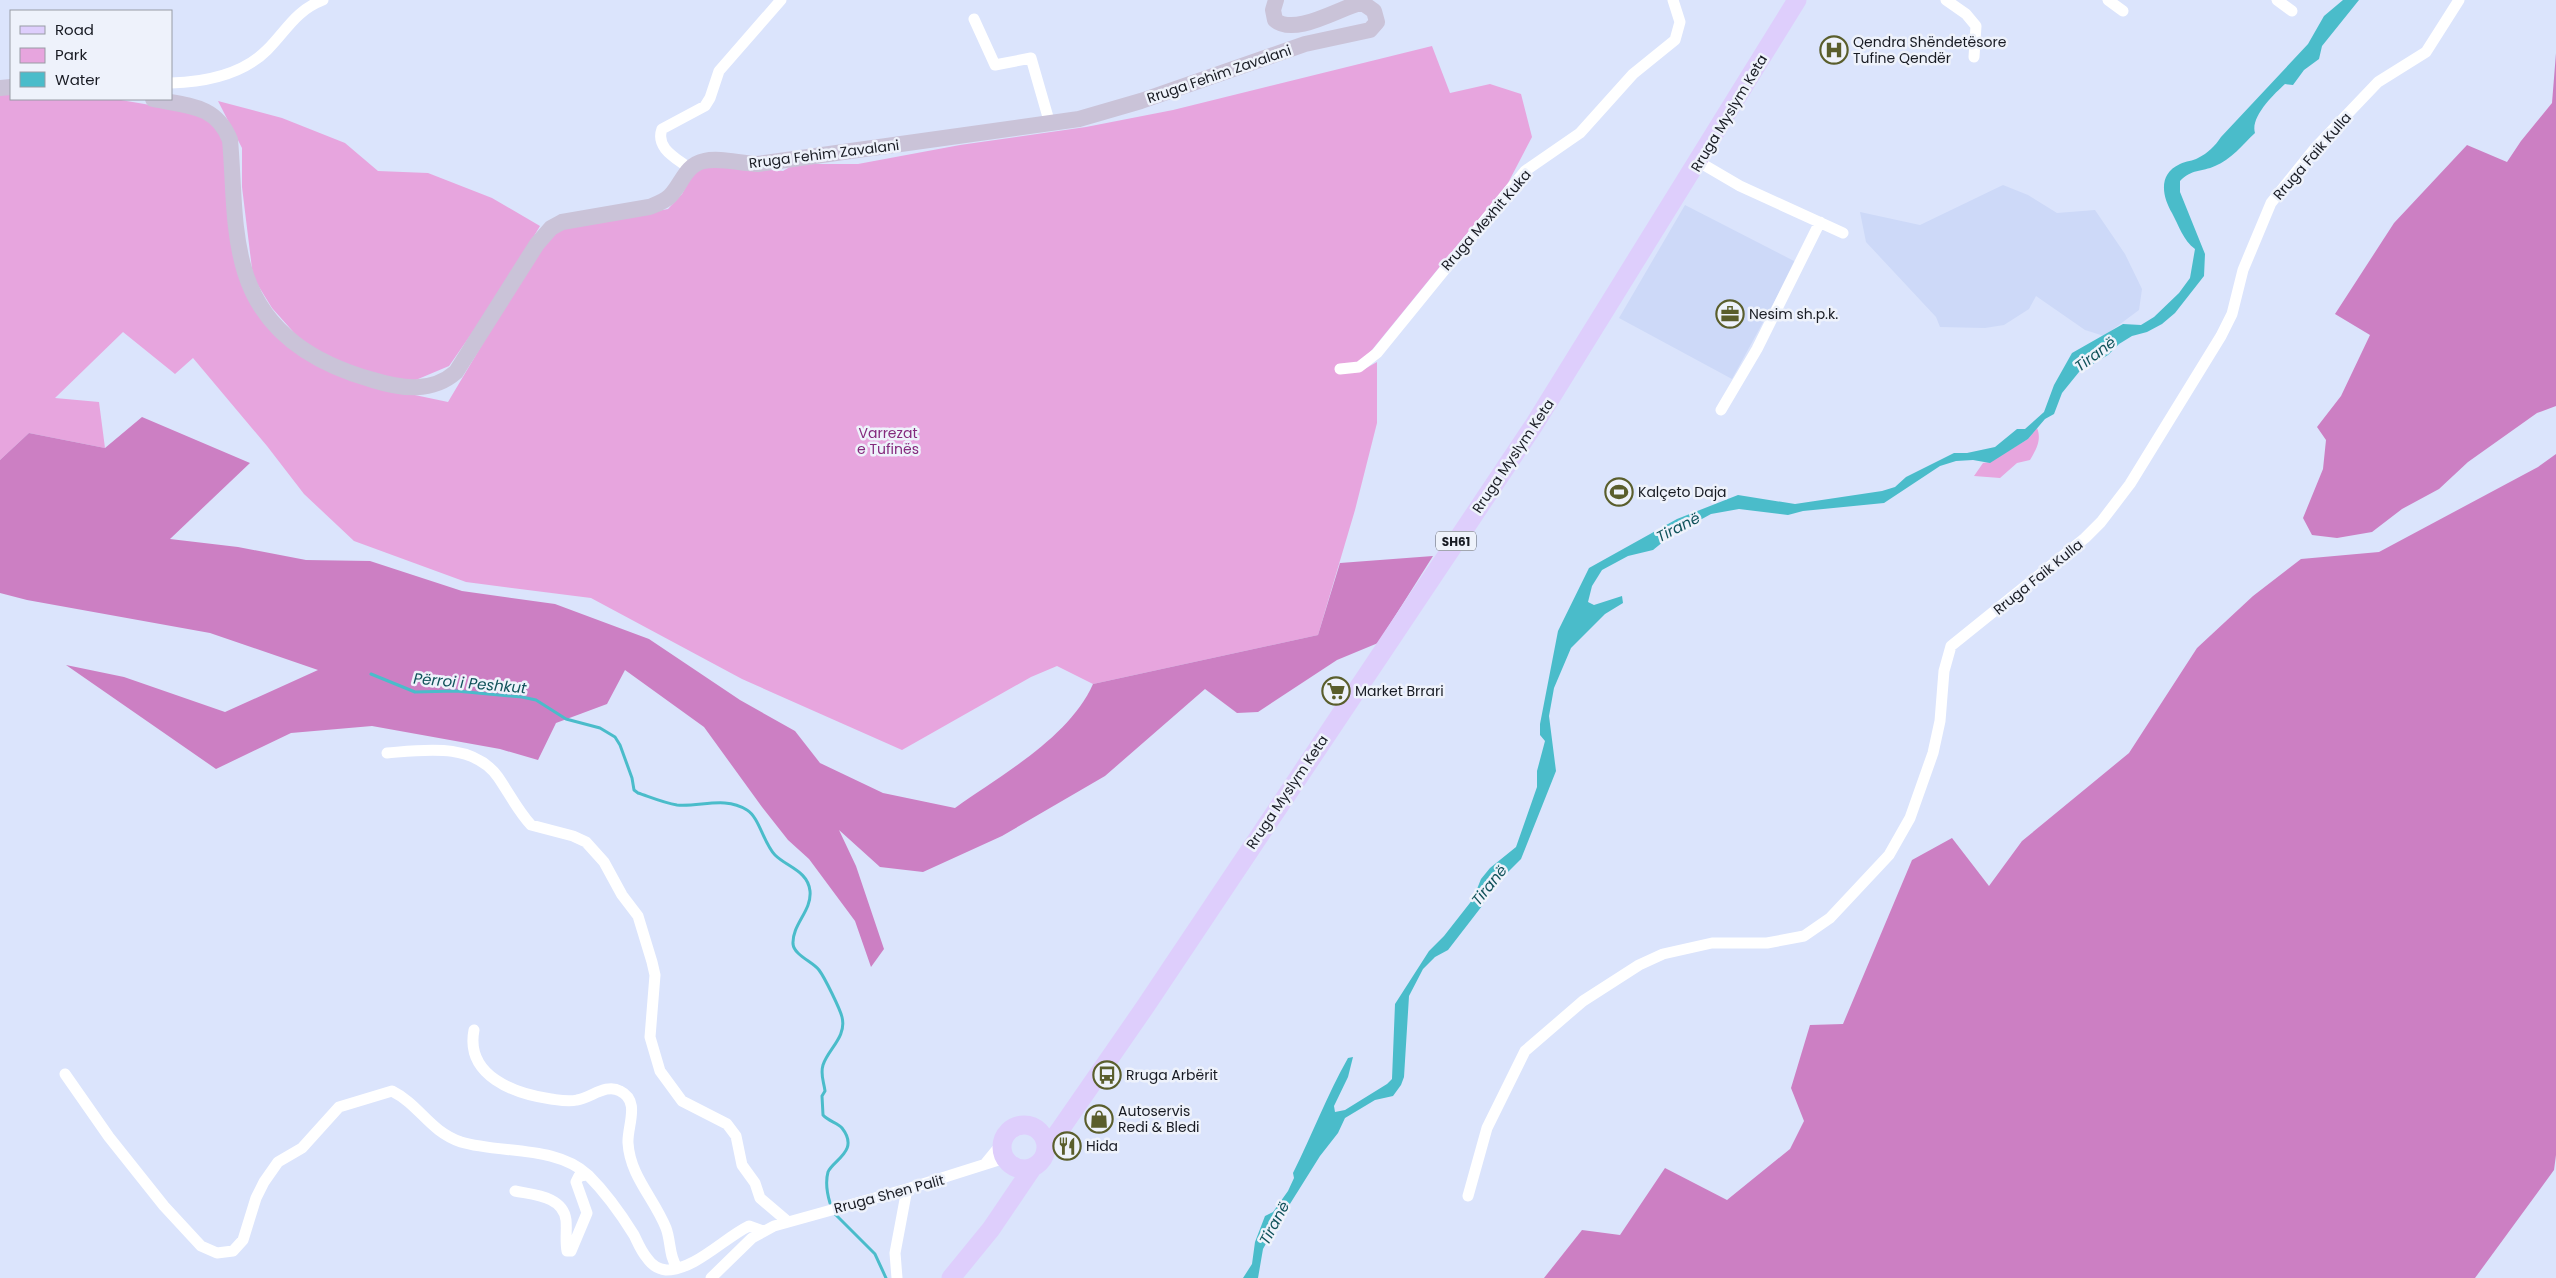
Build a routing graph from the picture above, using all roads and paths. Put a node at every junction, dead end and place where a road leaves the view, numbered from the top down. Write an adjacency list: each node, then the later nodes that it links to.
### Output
1 (323, 0): 14 (street)
2 (781, 0): 18 (street)
3 (1276, 0): 16 (street, Rruga Fehim Zavalani)
4 (1673, 0): 21 (street, Rruga Mexhit Kuka)
5 (1797, 0): 17 (main road, Rruga Myslym Keta / SH61)
6 (1946, 0): 13 (street)
7 (2108, 0): 10 (street)
8 (2277, 0): 11 (street)
9 (2459, 0): 35 (street, Rruga Faik Kulla)
10 (2123, 11)
11 (2292, 11)
12 (974, 19): 16 (street)
13 (1974, 57)
14 (172, 83)
15 (160, 100): 18 (street)
16 (1050, 124): 18 (street, Rruga Fehim Zavalani)
17 (1699, 162): 19 (street); 26 (main road, Rruga Myslym Keta / SH61)
18 (690, 168)
19 (1820, 222): 20 (street); 22 (street)
20 (1843, 233)
21 (1340, 369)
22 (1721, 410)
23 (387, 752): 36 (street)
24 (474, 1030): 39 (street)
25 (65, 1074): 32 (street)
26 (1066, 1117): 27 (main road); 28 (main road, Rruga Myslym Keta / SH61)
27 (1032, 1127): 28 (main road); 29 (main road)
28 (1046, 1150): 31 (main road, SH61)
29 (1005, 1153): 30 (street, Rruga Shen Palit); 30 (street); 31 (main road); 37 (main road, SH61)
30 (984, 1165): 33 (street, Rruga Shen Palit)
31 (1033, 1167): 37 (main road, SH61)
32 (587, 1174): 34 (street); 39 (street)
33 (907, 1189): 36 (street, Rruga Shen Palit); 41 (street)
34 (515, 1191)
35 (1468, 1196)
36 (790, 1220): 38 (street, Rruga Shen Palit)
37 (990, 1229): 42 (main road, SH61)
38 (763, 1231): 39 (street); 40 (street)
39 (677, 1267)
40 (711, 1278)
41 (897, 1278)
42 (951, 1278)

